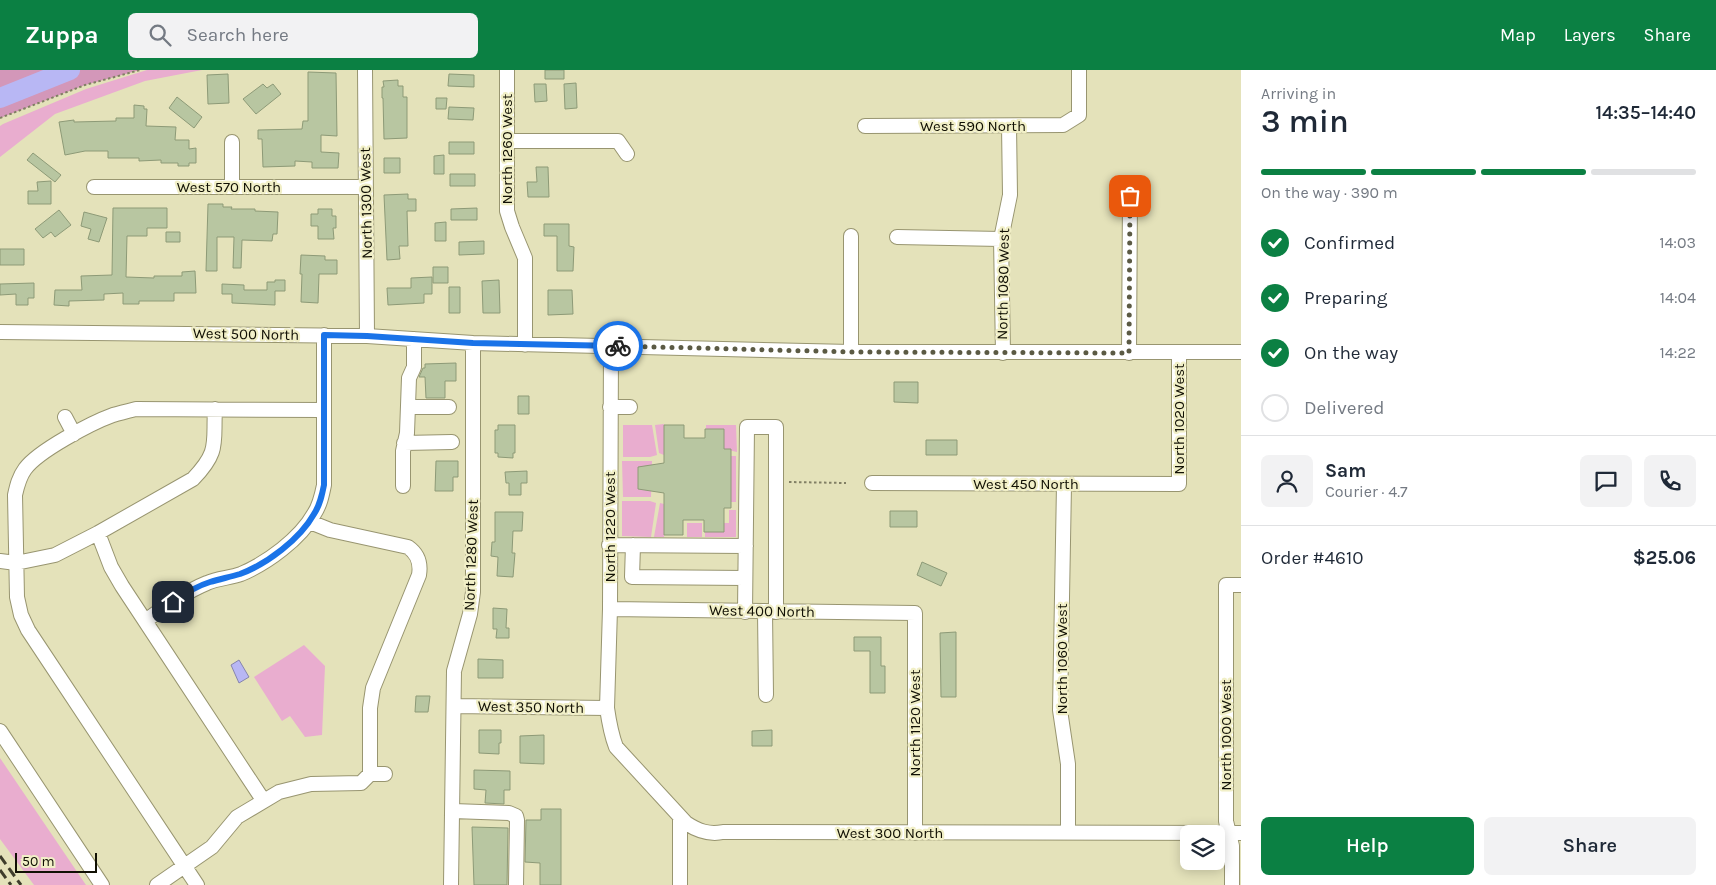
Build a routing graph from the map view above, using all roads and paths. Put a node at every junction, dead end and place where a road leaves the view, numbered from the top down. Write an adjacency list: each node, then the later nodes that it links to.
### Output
1 (140, 70): 5 (path)
2 (365, 70): 13 (street, North 1300 West)
3 (507, 70): 8 (street, North 1260 West)
4 (1079, 70): 7 (street, West 590 North)
5 (0, 118)
6 (865, 126): 7 (street, West 590 North)
7 (1009, 126): 17 (street, North 1080 West)
8 (507, 140): 10 (street); 23 (street, North 1260 West)
9 (232, 142): 11 (street)
10 (627, 154)
11 (232, 186): 12 (street, West 570 North); 13 (street, West 570 North)
12 (94, 187)
13 (365, 187): 20 (street, North 1300 West)
14 (1130, 196): 28 (street)
15 (851, 236): 25 (street)
16 (898, 237): 17 (street)
17 (1001, 239): 27 (street, North 1080 West)
18 (0, 332): 19 (street, West 500 North)
19 (324, 335): 20 (street, West 500 North); 35 (street)
20 (367, 336): 21 (street, West 500 North)
21 (414, 339): 22 (street, West 500 North); 30 (street)
22 (473, 343): 23 (street, West 500 North); 61 (street, North 1280 West)
23 (525, 345): 24 (street, West 500 North)
24 (610, 346): 25 (street, West 500 North); 32 (street, North 1220 West)
25 (851, 352): 27 (street, West 500 North)
26 (1241, 352): 29 (street, West 500 North)
27 (1003, 353): 28 (street, West 500 North)
28 (1129, 353): 29 (street, West 500 North)
29 (1179, 353): 43 (street, North 1020 West)
30 (408, 407): 31 (street); 39 (street)
31 (449, 407)
32 (610, 407): 33 (street); 48 (street, North 1220 West)
33 (630, 407)
34 (215, 409): 35 (street); 37 (street); 47 (street)
35 (324, 410): 46 (street)
36 (64, 417): 37 (street)
37 (74, 434): 52 (street)
38 (452, 442): 39 (street)
39 (404, 443): 45 (street)
40 (776, 482): 41 (path); 50 (street); 57 (street)
41 (846, 483)
42 (872, 483): 44 (street, West 450 North)
43 (1179, 484): 44 (street, West 450 North)
44 (1064, 485): 69 (street, North 1060 West)
45 (402, 486)
46 (310, 522): 59 (street); 64 (street)
47 (98, 534): 52 (street); 59 (street)
48 (609, 545): 49 (street); 55 (street, North 1220 West)
49 (633, 545): 50 (street); 53 (street)
50 (746, 546): 53 (street)
51 (0, 561): 52 (street)
52 (16, 562): 72 (street)
53 (745, 578): 56 (street)
54 (1241, 585): 71 (street, North 1000 West)
55 (610, 609): 56 (street, West 400 North); 62 (street, North 1220 West)
56 (745, 612): 57 (street, West 400 North)
57 (771, 612): 58 (street, West 400 North); 60 (street)
58 (915, 613): 70 (street, North 1120 West)
59 (145, 621): 66 (street)
60 (766, 695)
61 (454, 706): 62 (street, West 350 North); 67 (street, North 1280 West)
62 (607, 708): 68 (street, West 300 North)
63 (0, 732): 73 (street)
64 (370, 774): 65 (street); 66 (street)
65 (385, 774)
66 (263, 800): 72 (street)
67 (452, 811): 76 (street, North 1280 West); 77 (street)
68 (680, 817): 70 (street, West 300 North); 78 (street)
69 (1068, 832): 70 (street, West 300 North); 71 (street, West 300 North)
70 (915, 833)
71 (1234, 833): 79 (street, North 1000 West)
72 (184, 866): 74 (street); 75 (street)
73 (102, 885)
74 (157, 885)
75 (197, 885)
76 (451, 885)
77 (516, 885)
78 (680, 885)
79 (1232, 885)

